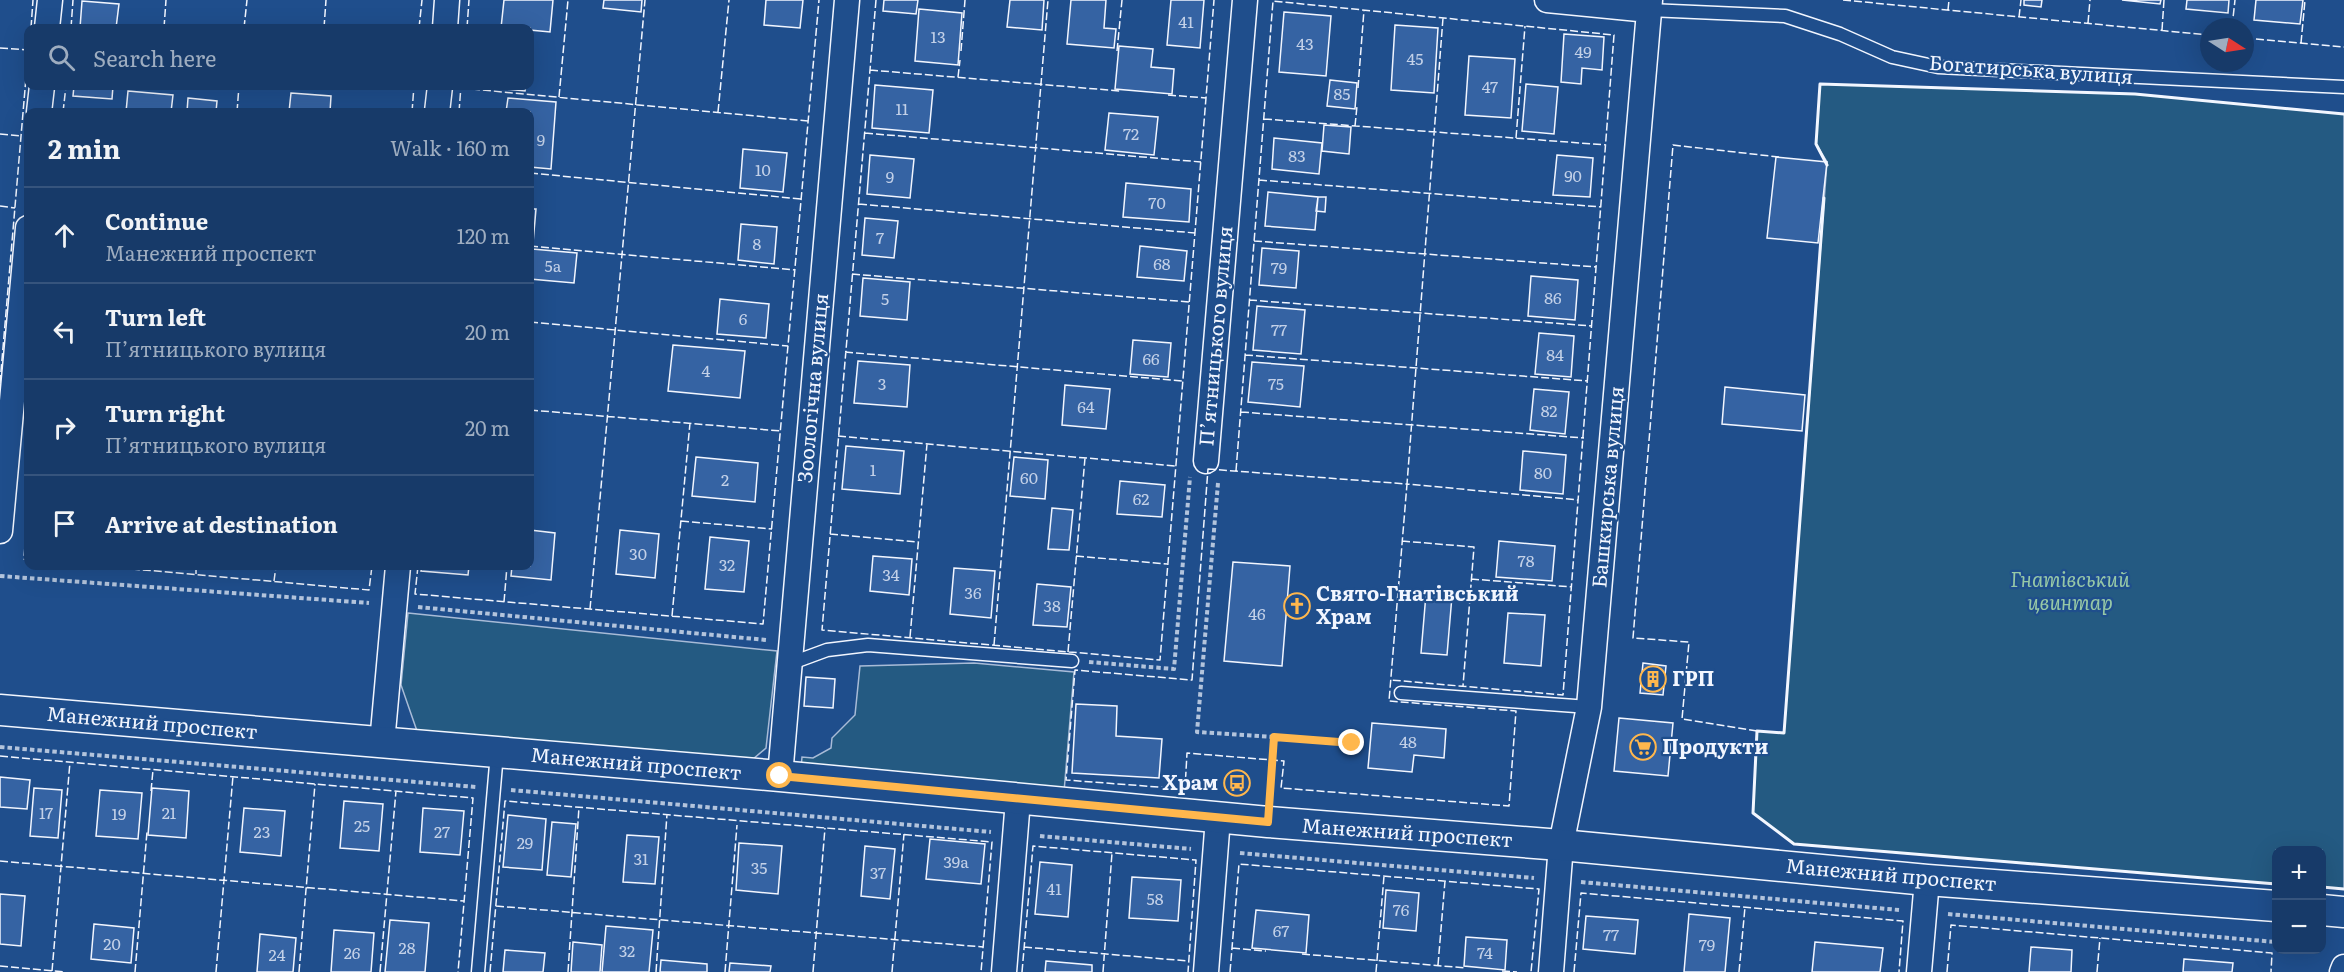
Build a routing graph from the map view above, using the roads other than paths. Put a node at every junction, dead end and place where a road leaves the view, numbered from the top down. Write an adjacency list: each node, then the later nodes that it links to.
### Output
1 (50, 0): 7 (street)
2 (447, 0): 8 (street)
3 (847, 0): 19 (street, Зоологічна вулиця)
4 (1245, 0): 15 (street, П’ятницького вулиця)
5 (1547, 0): 6 (street, Богатирська вулиця)
6 (1649, 5): 9 (lane, Богатирська вулиця); 21 (street, Башкирська вулиця)
7 (47, 24)
8 (445, 24)
9 (2344, 87)
10 (42, 90): 12 (street)
11 (440, 90): 13 (street)
12 (39, 108)
13 (437, 108)
14 (24, 271): 16 (street)
15 (1206, 461)
16 (0, 531)
17 (398, 570): 23 (street)
18 (1072, 661): 19 (lane)
19 (789, 664): 25 (street, Зоологічна вулиця)
20 (1401, 693): 21 (lane)
21 (1589, 707): 28 (street, Башкирська вулиця)
22 (0, 710): 23 (street, Манежний проспект)
23 (382, 743): 24 (street, Манежний проспект)
24 (497, 753): 25 (street, Манежний проспект); 34 (lane)
25 (780, 776): 26 (street, Манежний проспект)
26 (1018, 800): 27 (street, Манежний проспект); 35 (street)
27 (1218, 818): 28 (street, Манежний проспект); 36 (street)
28 (1562, 845): 29 (street, Манежний проспект); 37 (street, Башкирська вулиця)
29 (1927, 880): 30 (street, Манежний проспект); 38 (street)
30 (2272, 906)
31 (2326, 910): 32 (street)
32 (2344, 912)
33 (2344, 968): 39 (street)
34 (478, 972)
35 (1004, 972)
36 (1206, 972)
37 (1551, 972)
38 (1919, 972)
39 (2342, 972)

